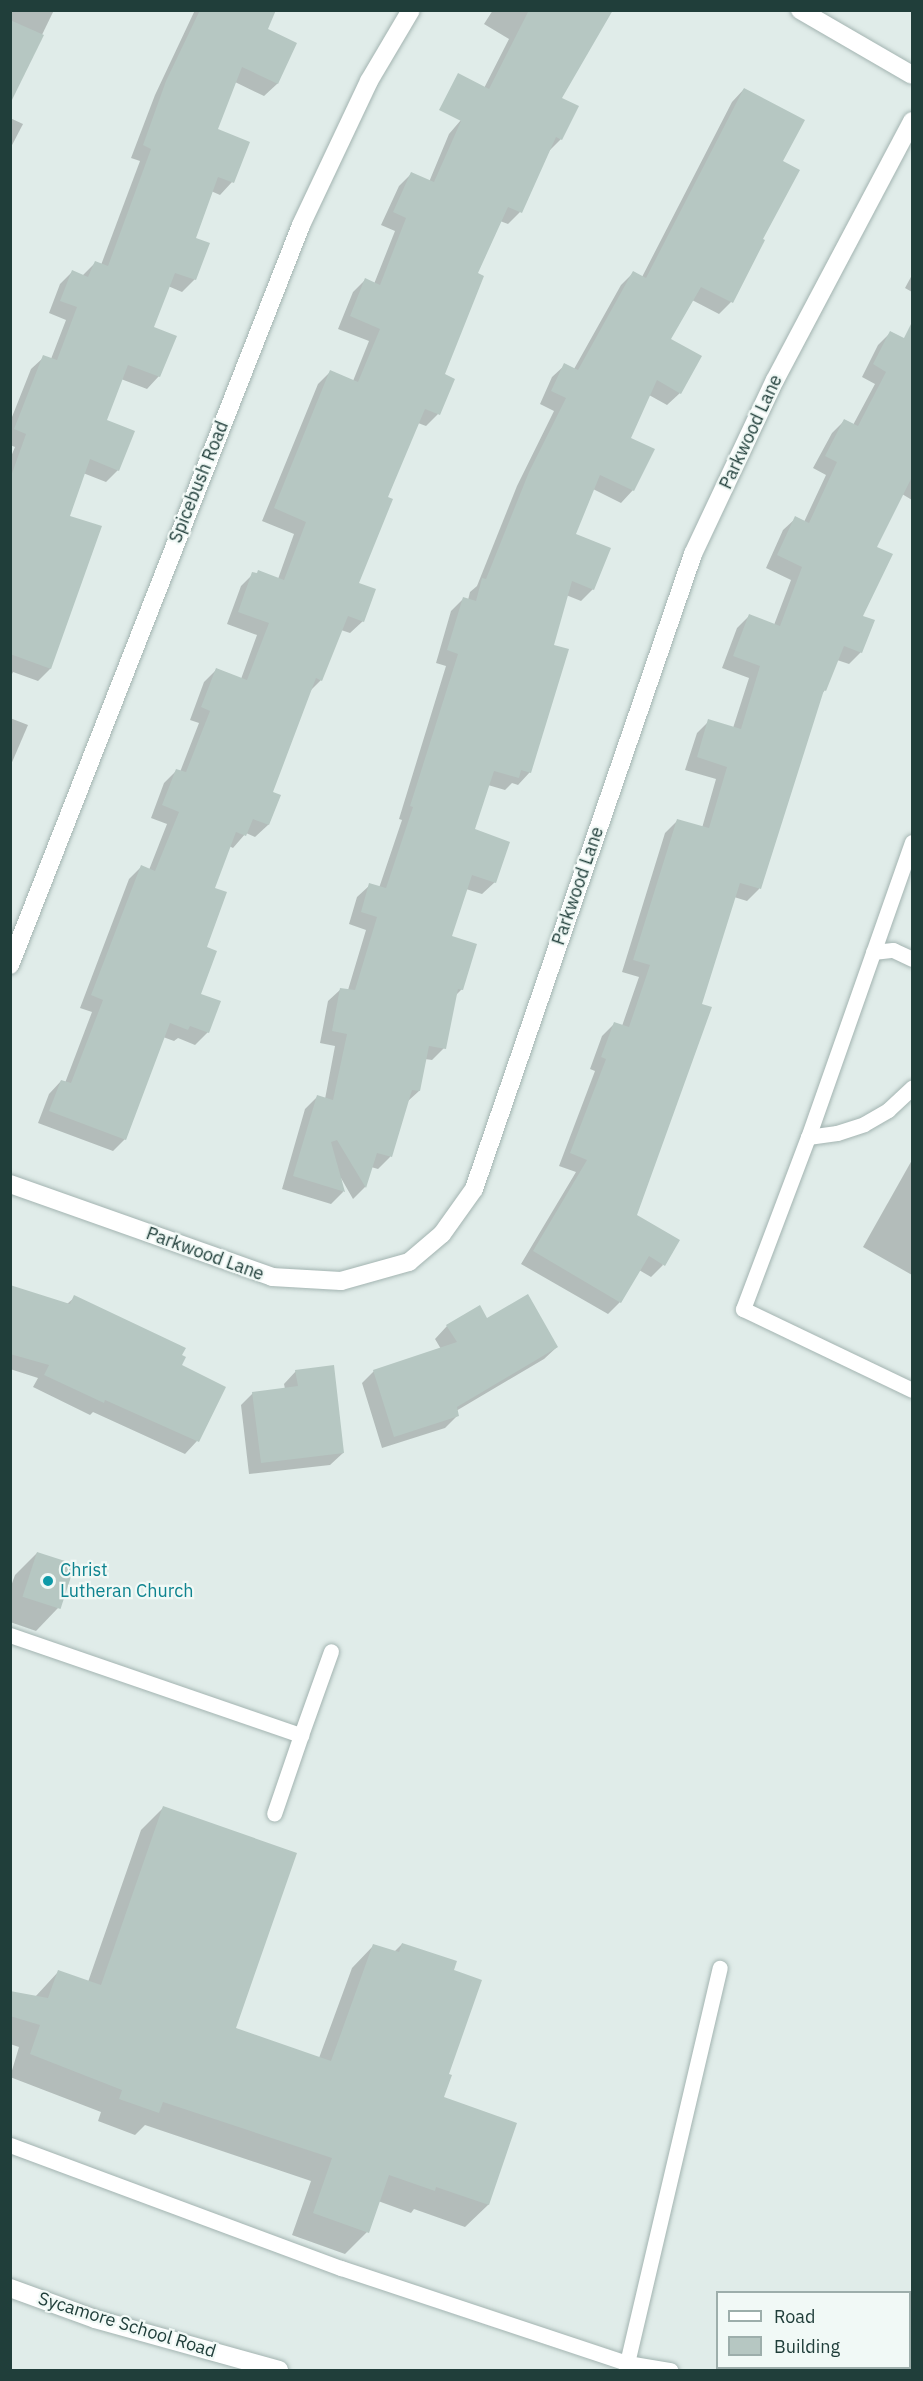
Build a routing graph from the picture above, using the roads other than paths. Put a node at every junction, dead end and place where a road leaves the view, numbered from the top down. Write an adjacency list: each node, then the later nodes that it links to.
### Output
1 (411, 10): 8 (street, Spicebush Road)
2 (800, 10): 3 (street)
3 (912, 75)
4 (912, 121): 11 (street, Parkwood Lane)
5 (912, 842): 6 (lane)
6 (873, 952): 7 (lane); 10 (lane)
7 (912, 959)
8 (10, 965)
9 (912, 1088): 10 (lane)
10 (808, 1137): 12 (lane)
11 (10, 1184)
12 (912, 1390)
13 (10, 1635): 15 (lane)
14 (331, 1651): 15 (lane)
15 (301, 1735): 16 (lane)
16 (274, 1814)
17 (720, 1968): 20 (lane)
18 (10, 2145): 20 (lane)
19 (10, 2288): 21 (street, Sycamore School Road)
20 (627, 2367): 22 (lane)
21 (279, 2370)
22 (670, 2370)

